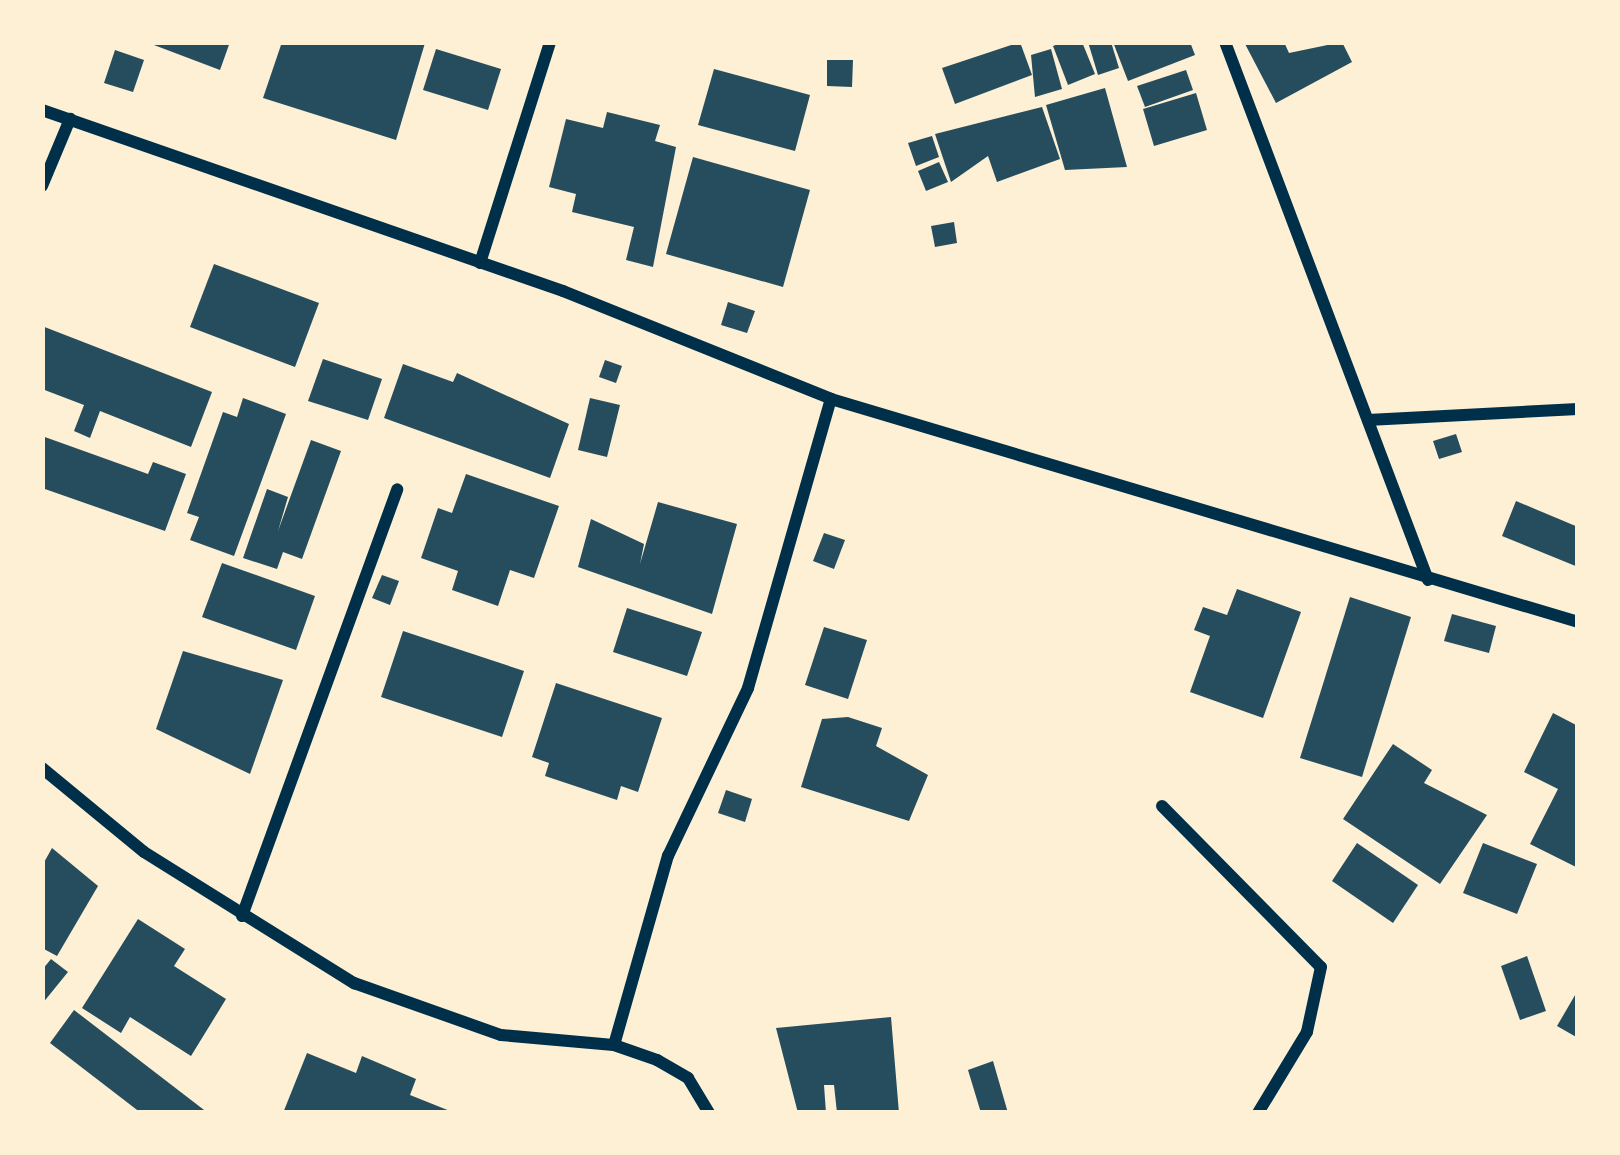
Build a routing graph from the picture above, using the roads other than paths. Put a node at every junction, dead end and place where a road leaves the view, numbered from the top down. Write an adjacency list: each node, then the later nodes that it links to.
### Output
1 (550, 42): 6 (street)
2 (1225, 42): 9 (street)
3 (42, 110): 4 (street)
4 (70, 119): 5 (street); 6 (street)
5 (42, 186)
6 (479, 263): 7 (street)
7 (831, 399): 11 (street); 16 (street)
8 (1578, 409): 9 (street)
9 (1368, 420): 11 (street)
10 (397, 489): 15 (street)
11 (1428, 580): 12 (street)
12 (1578, 622)
13 (42, 768): 15 (street)
14 (1162, 806): 18 (street)
15 (242, 916): 16 (street)
16 (614, 1045): 17 (street)
17 (710, 1113)
18 (1258, 1113)

